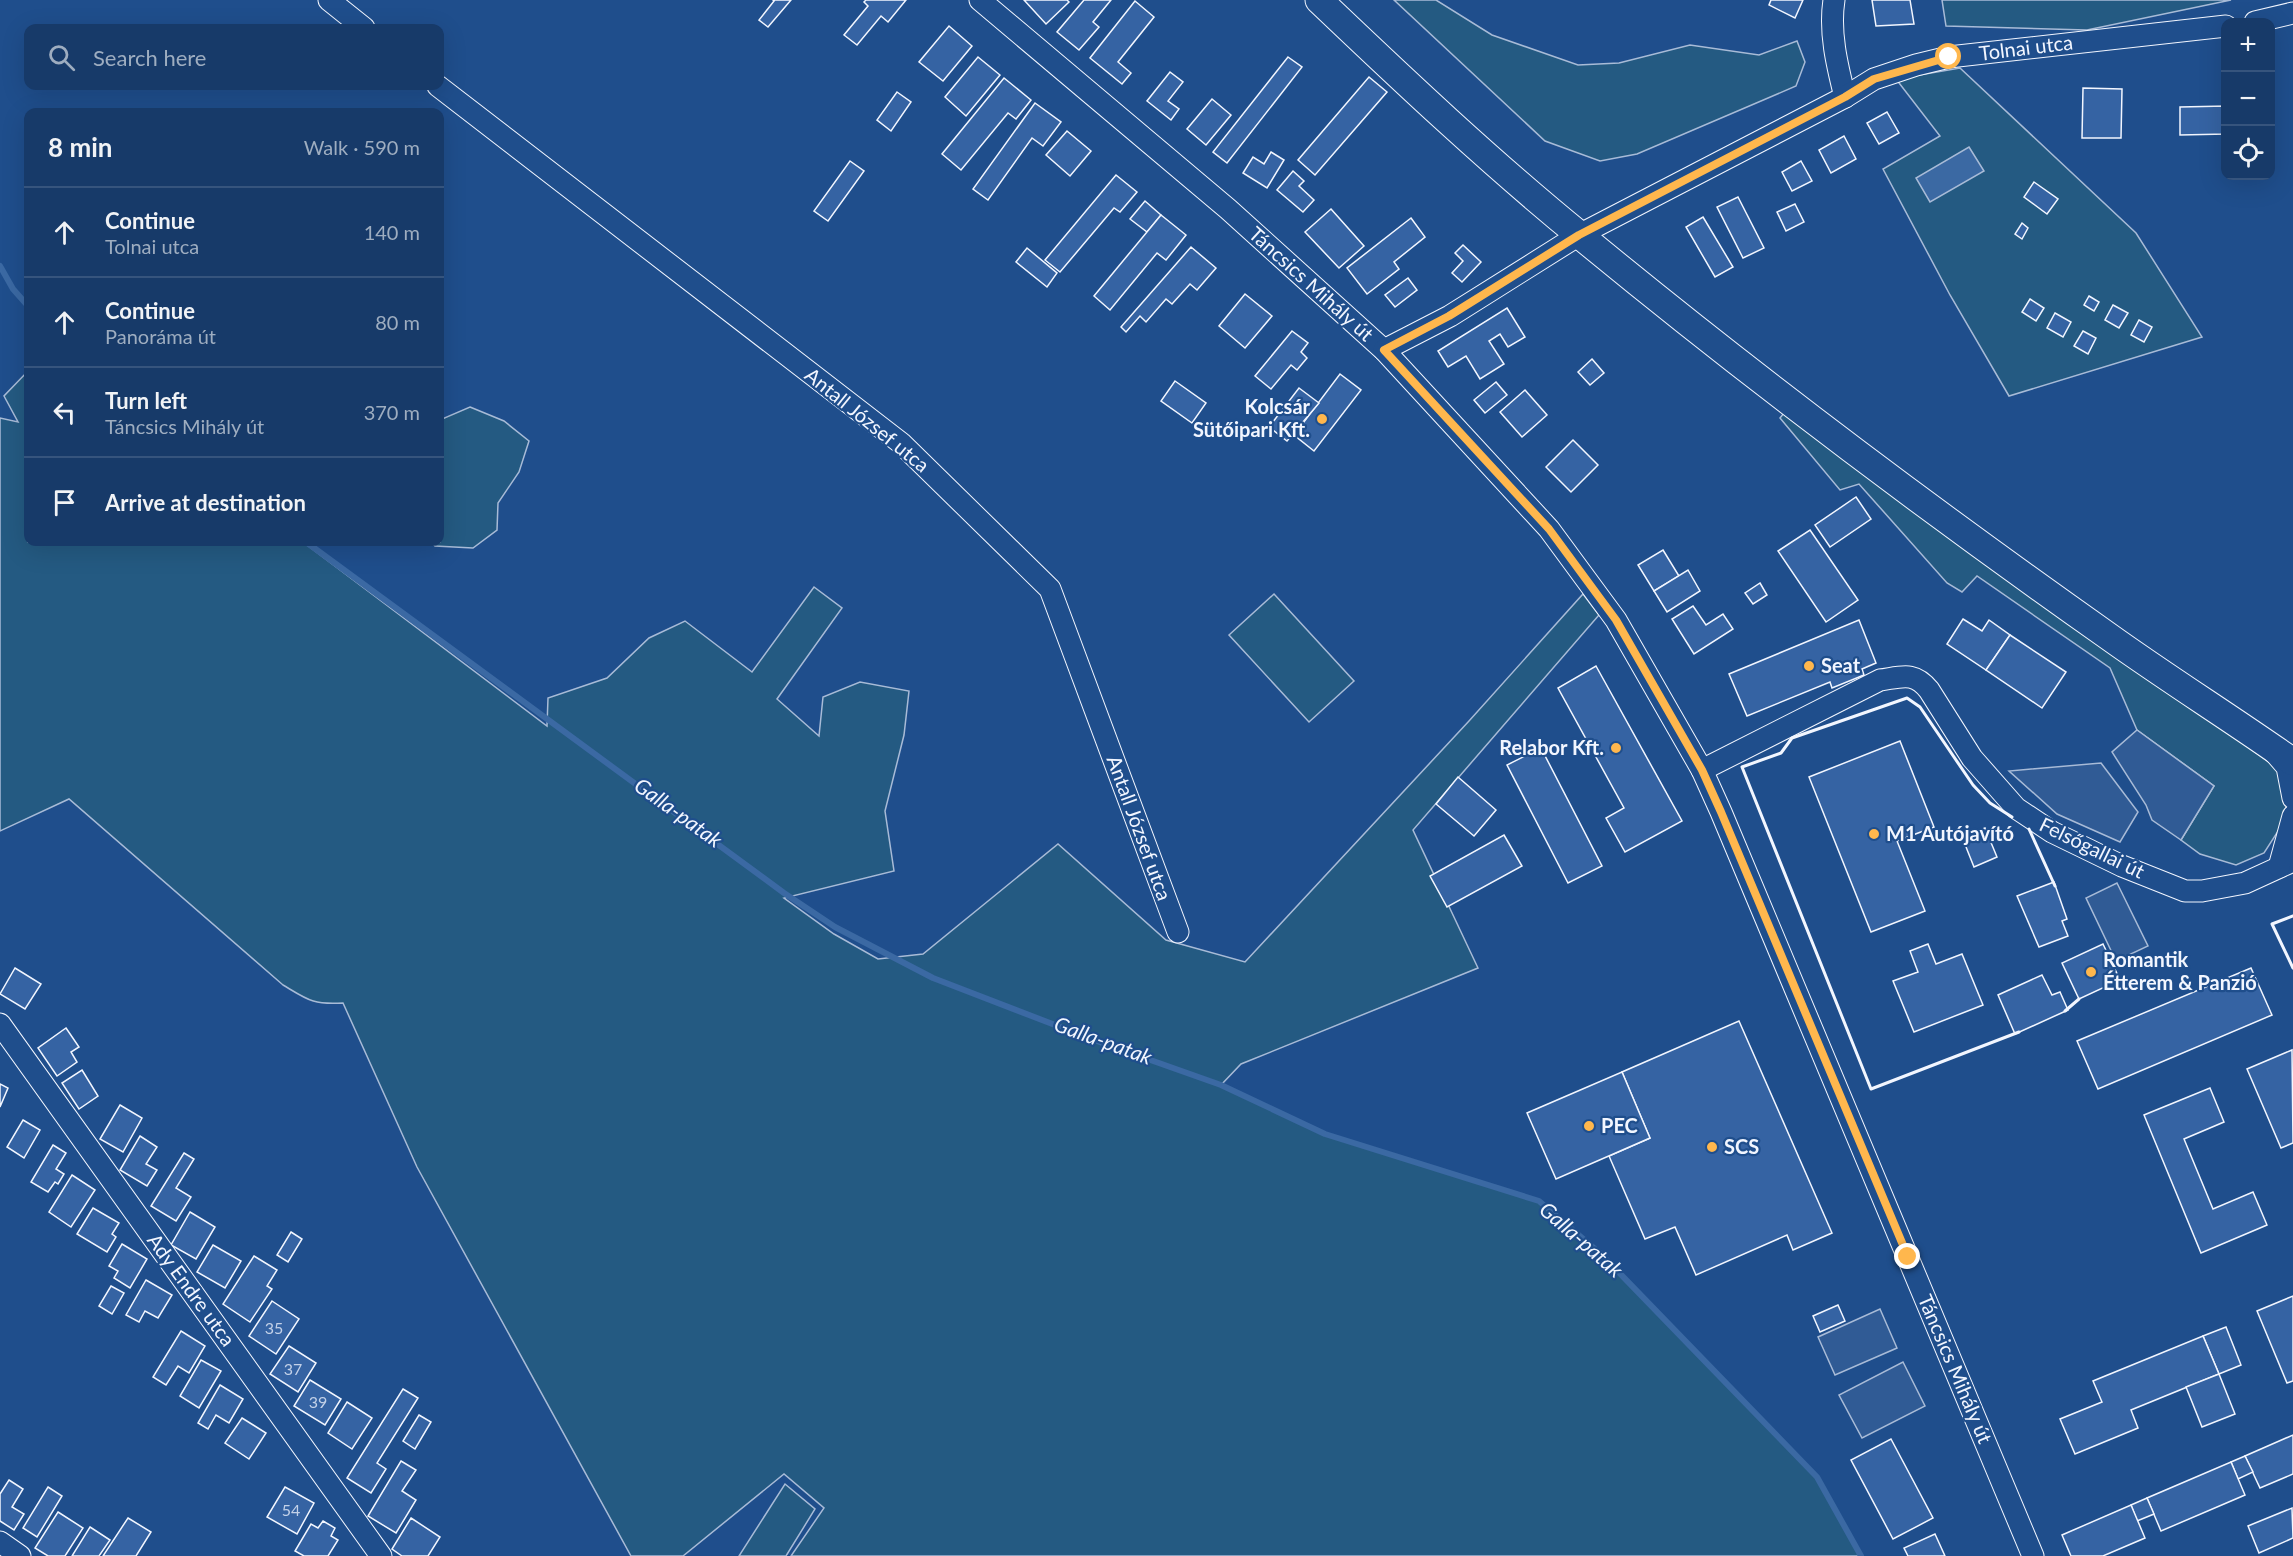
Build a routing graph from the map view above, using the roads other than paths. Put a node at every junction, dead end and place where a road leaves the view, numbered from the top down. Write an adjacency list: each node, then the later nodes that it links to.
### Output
1 (329, 0): 7 (street)
2 (980, 0): 12 (street, Táncsics Mihály út)
3 (1319, 0): 11 (main road)
4 (1834, 0): 10 (street)
5 (2293, 13): 6 (street)
6 (2272, 18)
7 (359, 24)
8 (2221, 27): 10 (street, Tolnai utca)
9 (443, 90): 20 (street, Antall József utca)
10 (1845, 97): 11 (street, Tolnai utca)
11 (1579, 235): 12 (street, Tolnai utca); 13 (main road)
12 (1384, 350): 15 (street, Táncsics Mihály út)
13 (2265, 743): 14 (main road); 16 (street)
14 (2293, 762)
15 (1702, 770): 19 (street, Felsőgallai út); 25 (street, Táncsics Mihály út)
16 (2293, 798)
17 (2293, 816): 19 (street)
18 (2293, 842): 19 (street)
19 (2288, 865)
20 (1178, 932)
21 (0, 1024): 24 (street, Ady Endre utca)
22 (0, 1542): 23 (street)
23 (20, 1556)
24 (381, 1556)
25 (2033, 1556)

